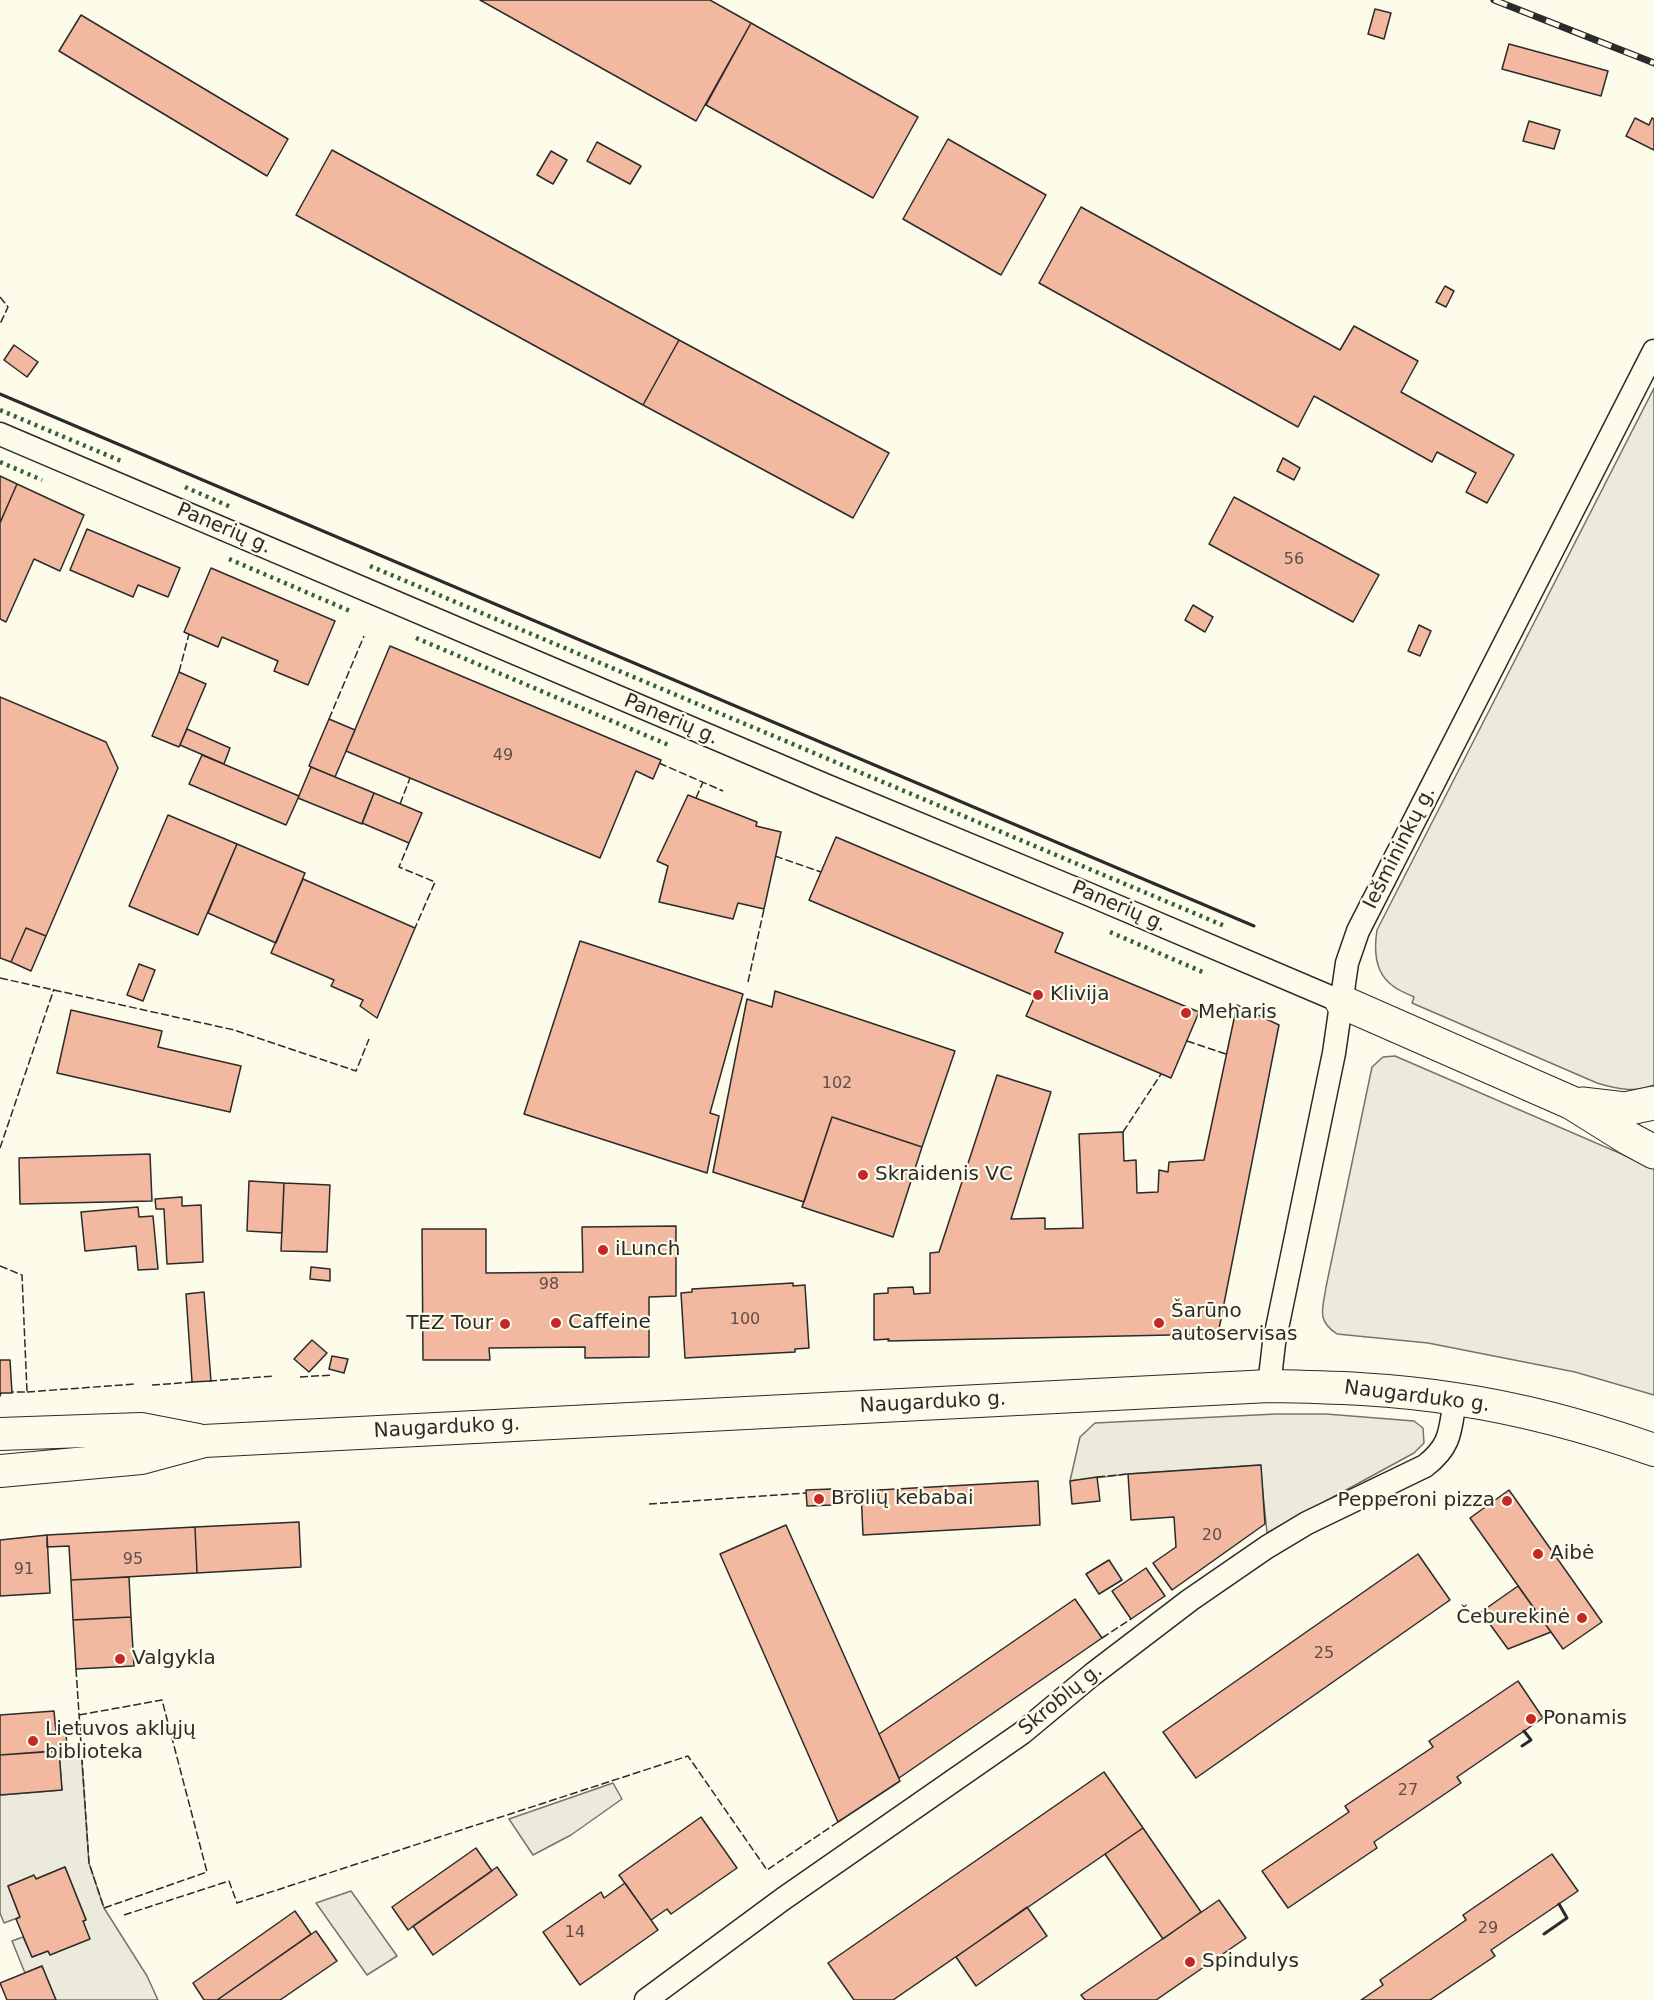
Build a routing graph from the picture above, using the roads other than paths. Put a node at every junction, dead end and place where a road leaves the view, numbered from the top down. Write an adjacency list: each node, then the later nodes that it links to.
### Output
1 (1654, 351): 3 (street, Iešmininkų g.)
2 (0, 434): 3 (street, Panerių g.)
3 (1342, 1002): 4 (highway); 7 (street, Iešmininkų g.)
4 (1572, 1103): 5 (highway); 6 (highway)
5 (1654, 1103)
6 (1654, 1152)
7 (1269, 1386): 8 (main road, Naugarduko g.); 10 (main road, Naugarduko g.)
8 (1455, 1399): 11 (main road, Naugarduko g.); 13 (street, Skroblų g.)
9 (0, 1434): 10 (main road, Naugarduko g.)
10 (204, 1441): 12 (main road, Naugarduko g.)
11 (1654, 1450)
12 (0, 1471)
13 (646, 2000)

